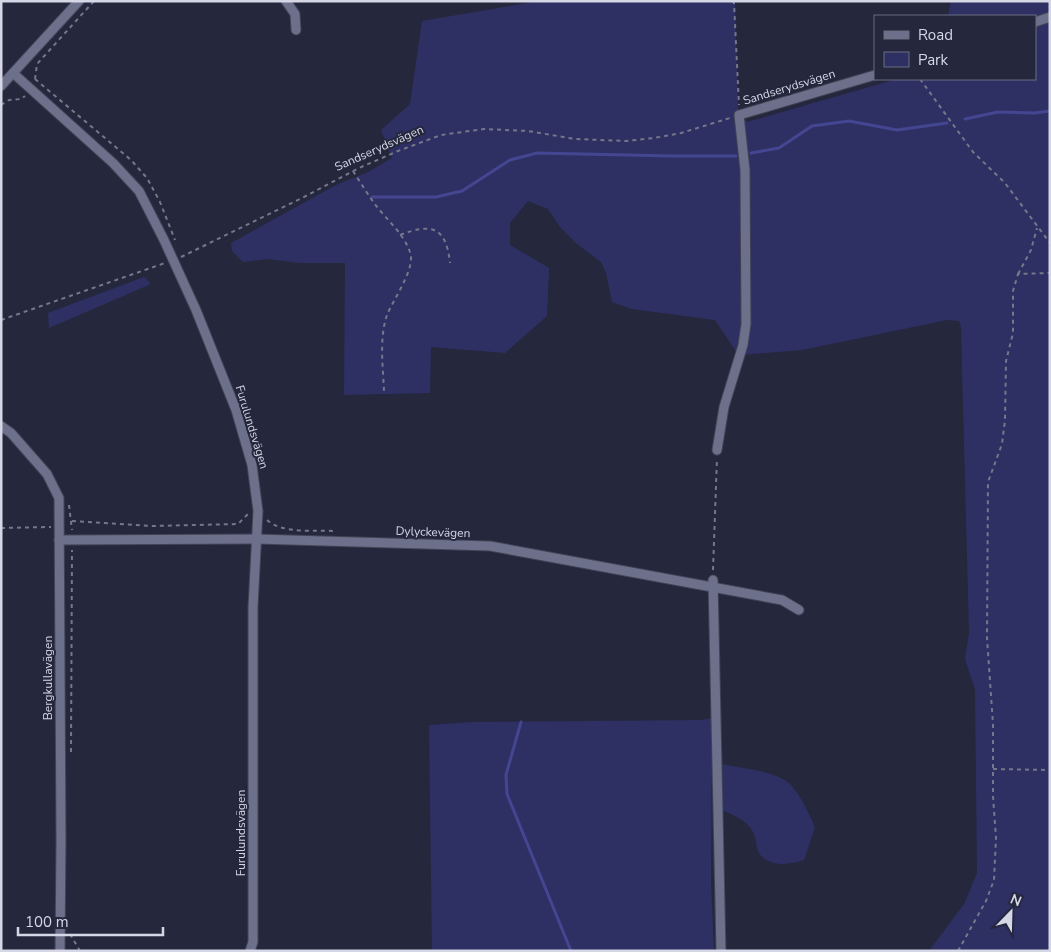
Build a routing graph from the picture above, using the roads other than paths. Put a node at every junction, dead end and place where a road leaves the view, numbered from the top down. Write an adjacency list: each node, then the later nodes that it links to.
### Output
1 (79, 1): 6 (street)
2 (286, 1): 5 (street)
3 (1050, 17): 4 (street)
4 (1036, 22)
5 (296, 30)
6 (13, 73): 8 (street); 11 (street, Furulundsvägen)
7 (874, 75): 10 (street, Sandserydsvägen)
8 (1, 86)
9 (1, 426): 12 (street, Bergkullavägen)
10 (717, 450)
11 (257, 539): 12 (street, Dylyckevägen); 13 (street, Dylyckevägen); 16 (street, Furulundsvägen)
12 (59, 540): 15 (street, Bergkullavägen)
13 (713, 584): 14 (street, Dylyckevägen); 17 (street)
14 (799, 610)
15 (60, 951)
16 (250, 951)
17 (721, 951)

